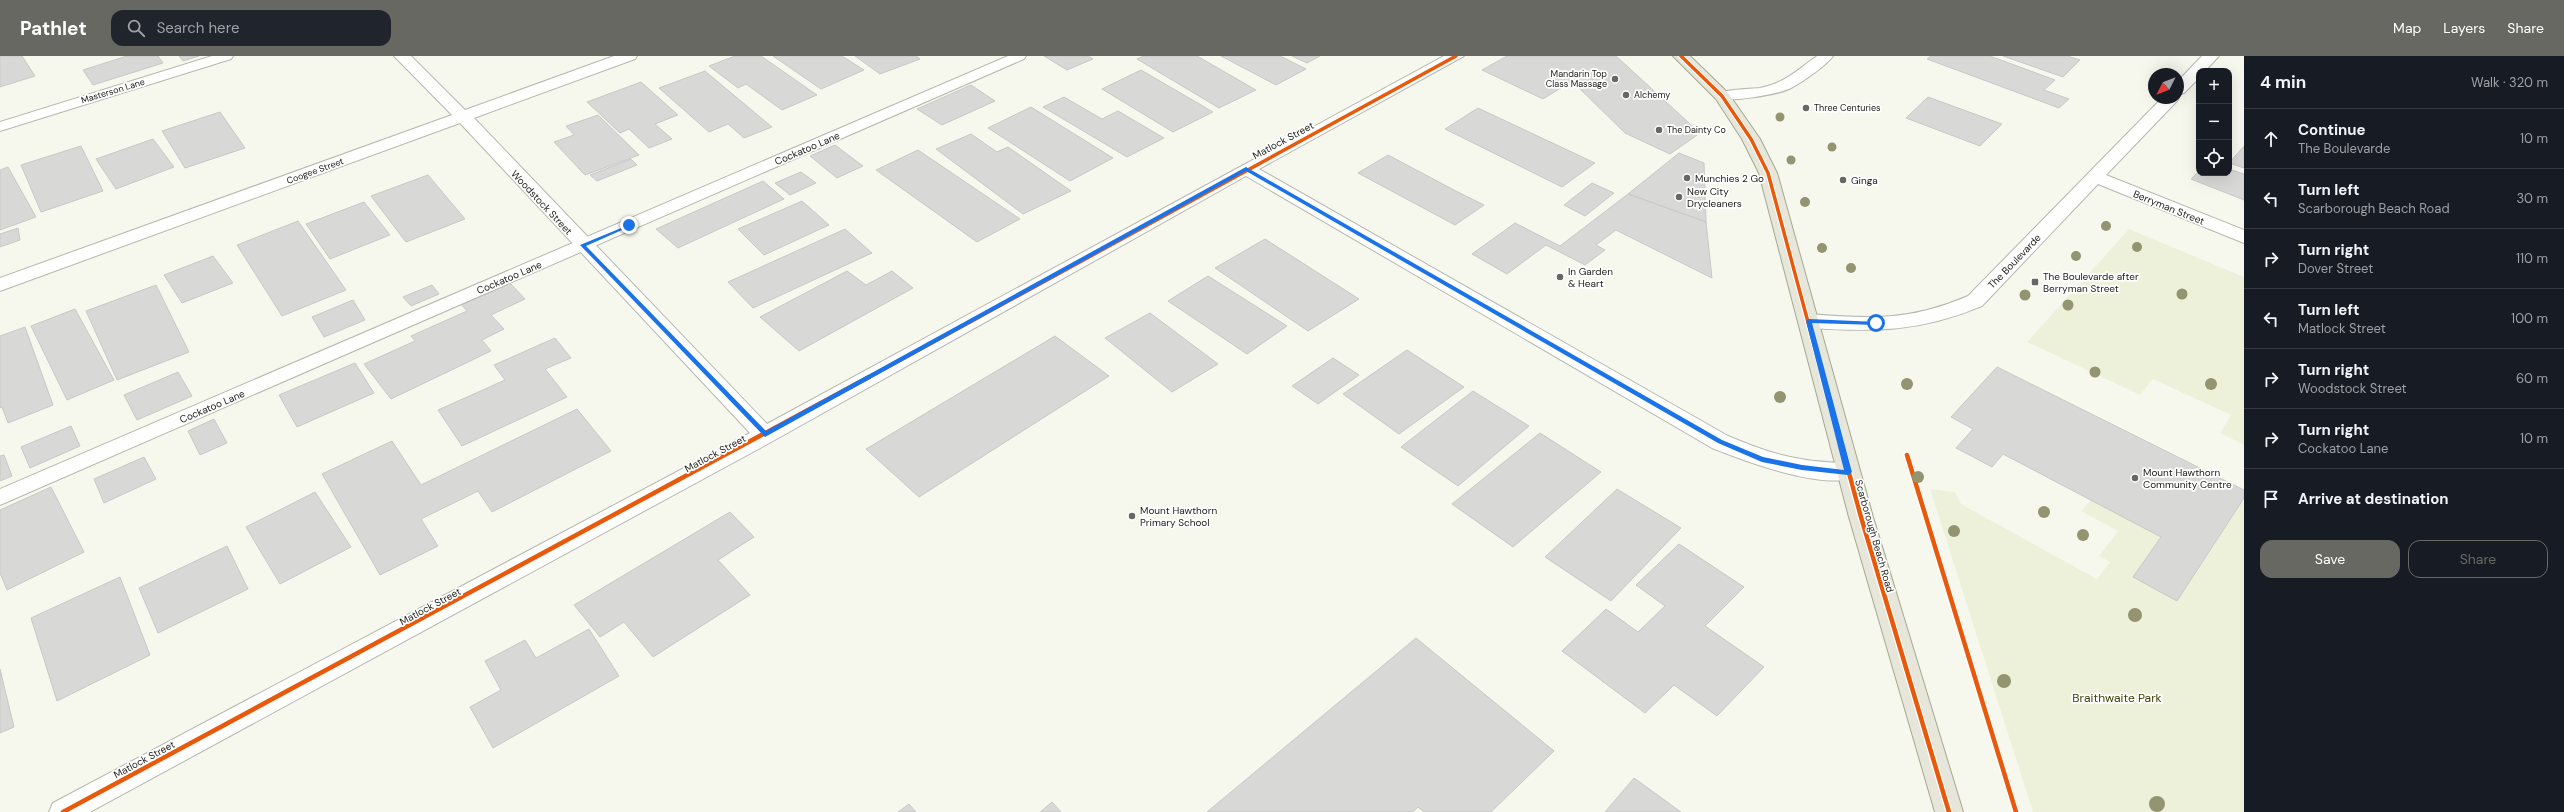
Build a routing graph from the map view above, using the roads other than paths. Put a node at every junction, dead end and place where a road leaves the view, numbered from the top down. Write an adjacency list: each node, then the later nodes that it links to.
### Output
1 (226, 56): 13 (lane, Masterson Lane)
2 (402, 56): 12 (street, Woodstock Street)
3 (629, 56): 12 (street, Coogee Street)
4 (1019, 56): 17 (lane, Cockatoo Lane)
5 (1456, 56): 14 (street, Matlock Street)
6 (1681, 56): 10 (main road, Scarborough Beach Road)
7 (1826, 56): 10 (lane)
8 (2211, 56): 9 (street)
9 (2184, 84)
10 (1722, 96): 19 (main road, Scarborough Beach Road)
11 (2164, 104): 15 (street, The Boulevarde)
12 (463, 117): 17 (street, Woodstock Street); 18 (street, Coogee Street)
13 (0, 127)
14 (1246, 169): 20 (street, Matlock Street); 21 (street)
15 (2095, 177): 16 (street, Berryman Street); 19 (street, The Boulevarde)
16 (2244, 237)
17 (583, 245): 20 (street, Woodstock Street); 22 (lane, Cockatoo Lane)
18 (0, 285)
19 (1809, 321): 21 (main road, Scarborough Beach Road)
20 (765, 435): 23 (street, Matlock Street)
21 (1848, 472): 24 (main road, Scarborough Beach Road)
22 (0, 498)
23 (63, 812)
24 (1949, 812)

